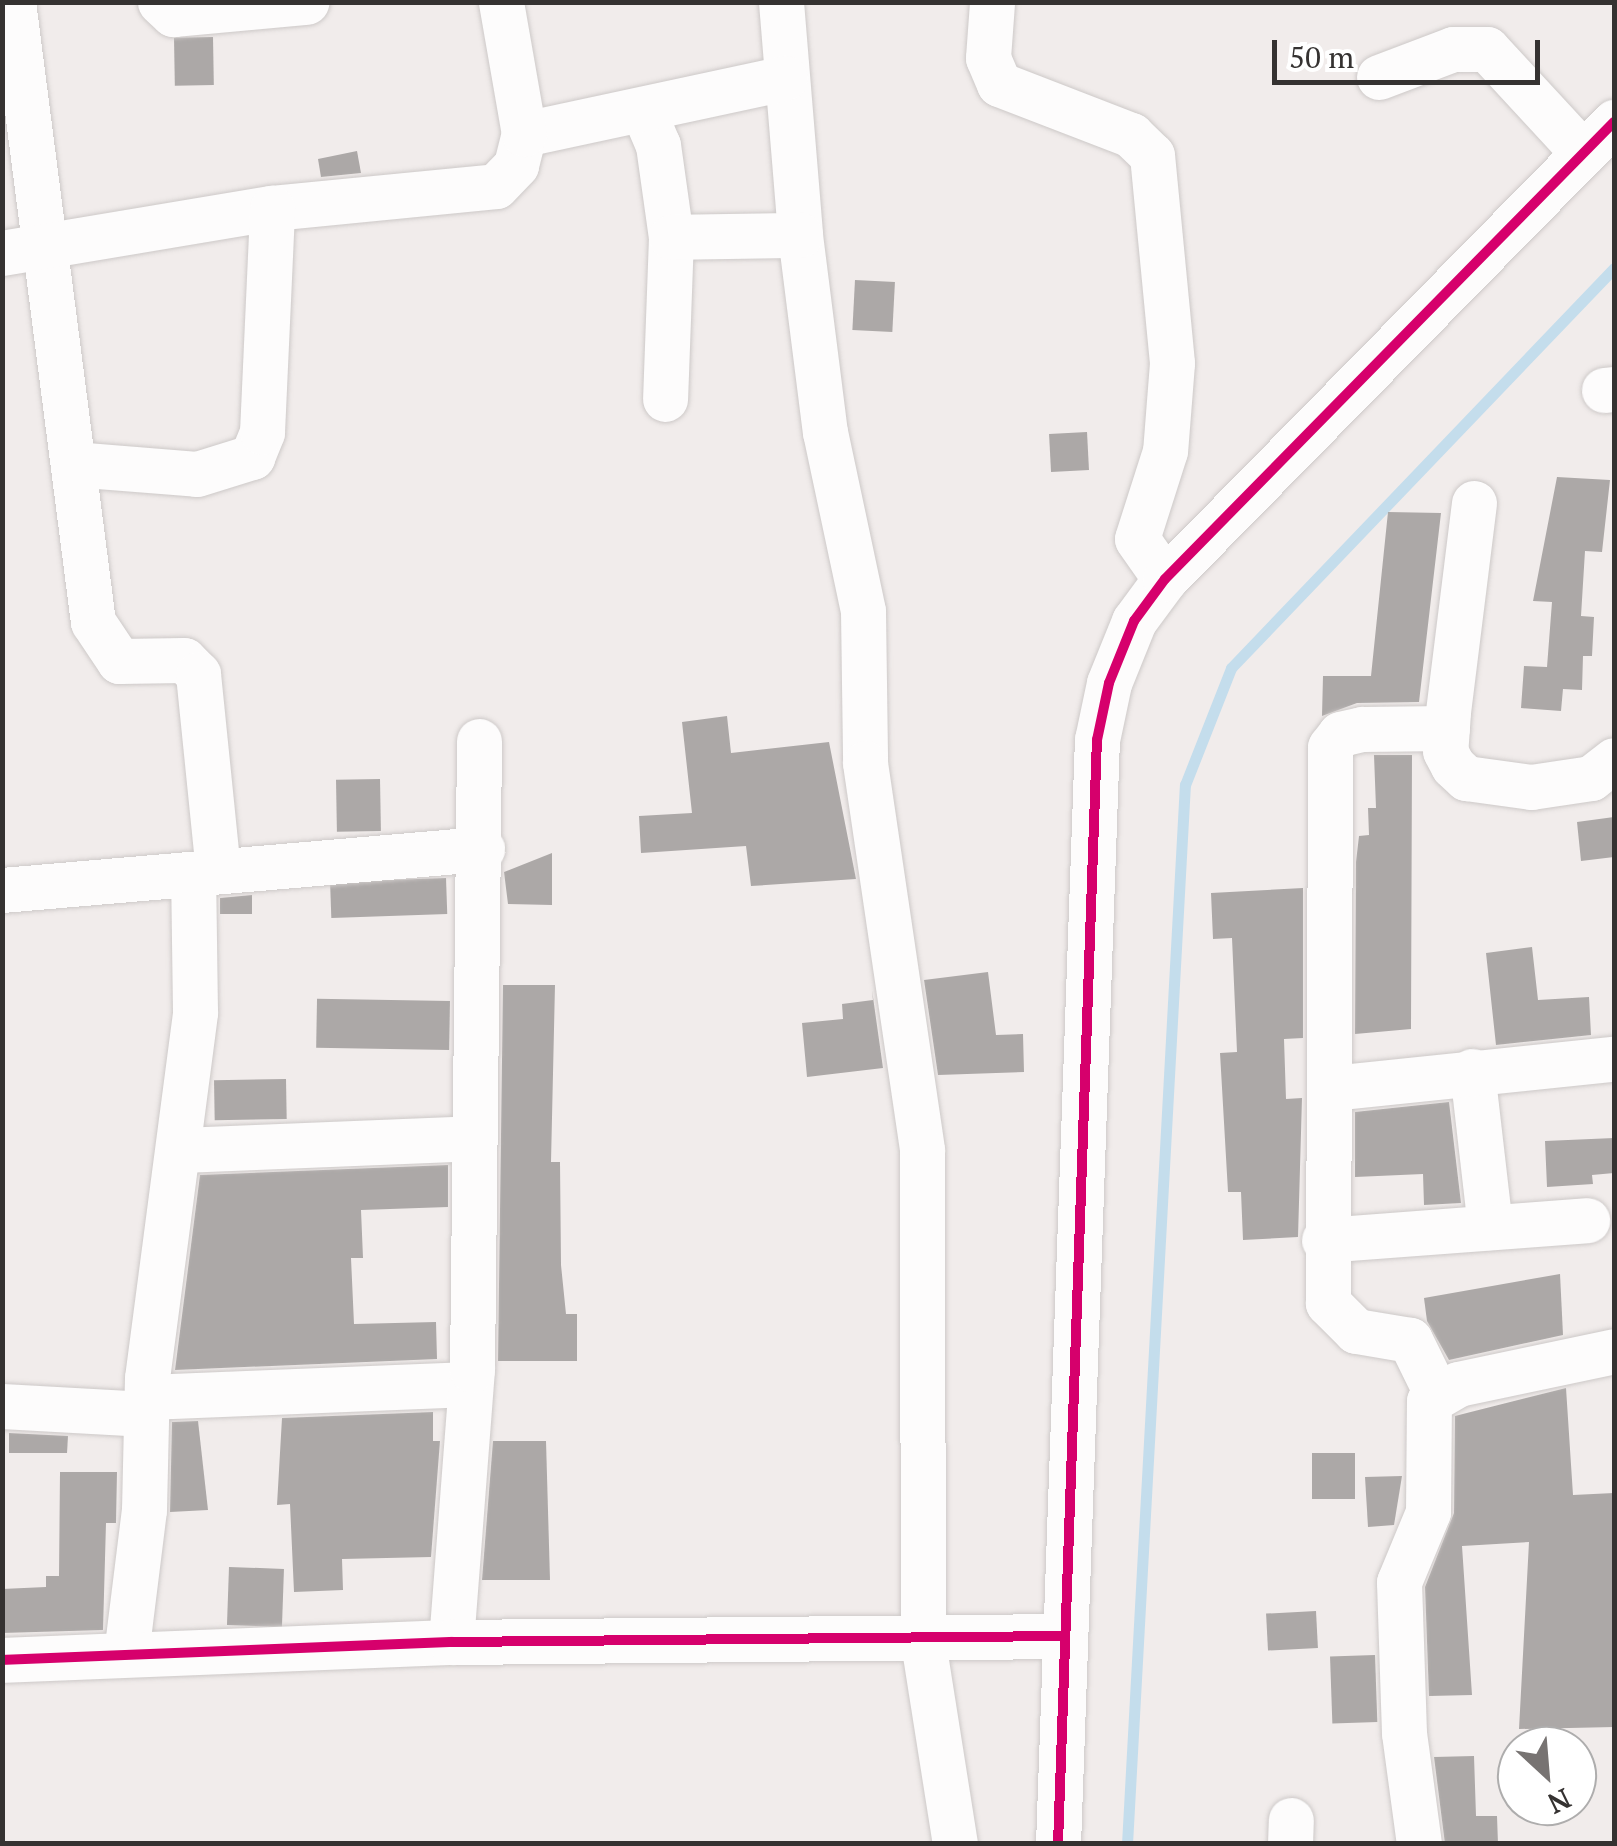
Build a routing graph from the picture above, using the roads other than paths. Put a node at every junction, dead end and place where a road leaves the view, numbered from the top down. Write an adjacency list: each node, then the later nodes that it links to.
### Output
1 (160, 2): 2 (street)
2 (306, 2)
3 (501, 2): 11 (street)
4 (781, 2): 8 (street)
5 (992, 4): 20 (street)
6 (10, 7): 16 (street)
7 (1379, 77): 12 (street)
8 (785, 78): 9 (street); 14 (street)
9 (643, 110): 11 (street); 15 (street)
10 (1614, 122): 12 (street)
11 (524, 134): 13 (street)
12 (1583, 153): 20 (street)
13 (272, 208): 16 (street); 18 (street)
14 (800, 236): 15 (street); 42 (street)
15 (671, 238): 17 (street)
16 (22, 248): 18 (street)
17 (665, 399)
18 (72, 464): 25 (street)
19 (1474, 503): 21 (street)
20 (1165, 578): 40 (street)
21 (1447, 728): 23 (street); 29 (street)
22 (479, 741): 24 (street)
23 (1614, 760)
24 (482, 849): 25 (street); 30 (street)
25 (205, 873): 26 (street); 31 (street)
26 (2, 890)
27 (1614, 1059): 28 (street)
28 (1472, 1071): 29 (street); 33 (street)
29 (1331, 1088): 34 (street)
30 (474, 1138): 31 (street); 36 (street)
31 (180, 1150): 39 (street)
32 (1587, 1220): 33 (street)
33 (1490, 1228): 34 (street)
34 (1324, 1240): 37 (street)
35 (1614, 1351): 37 (street)
36 (470, 1384): 39 (street); 41 (street)
37 (1435, 1391): 47 (street)
38 (2, 1406): 39 (street)
39 (146, 1406): 43 (street)
40 (1062, 1636): 42 (street); 46 (street)
41 (451, 1642): 42 (street); 43 (street)
42 (923, 1642): 45 (street)
43 (126, 1654): 44 (street)
44 (2, 1660)
45 (955, 1844)
46 (1058, 1844)
47 (1419, 1844)

